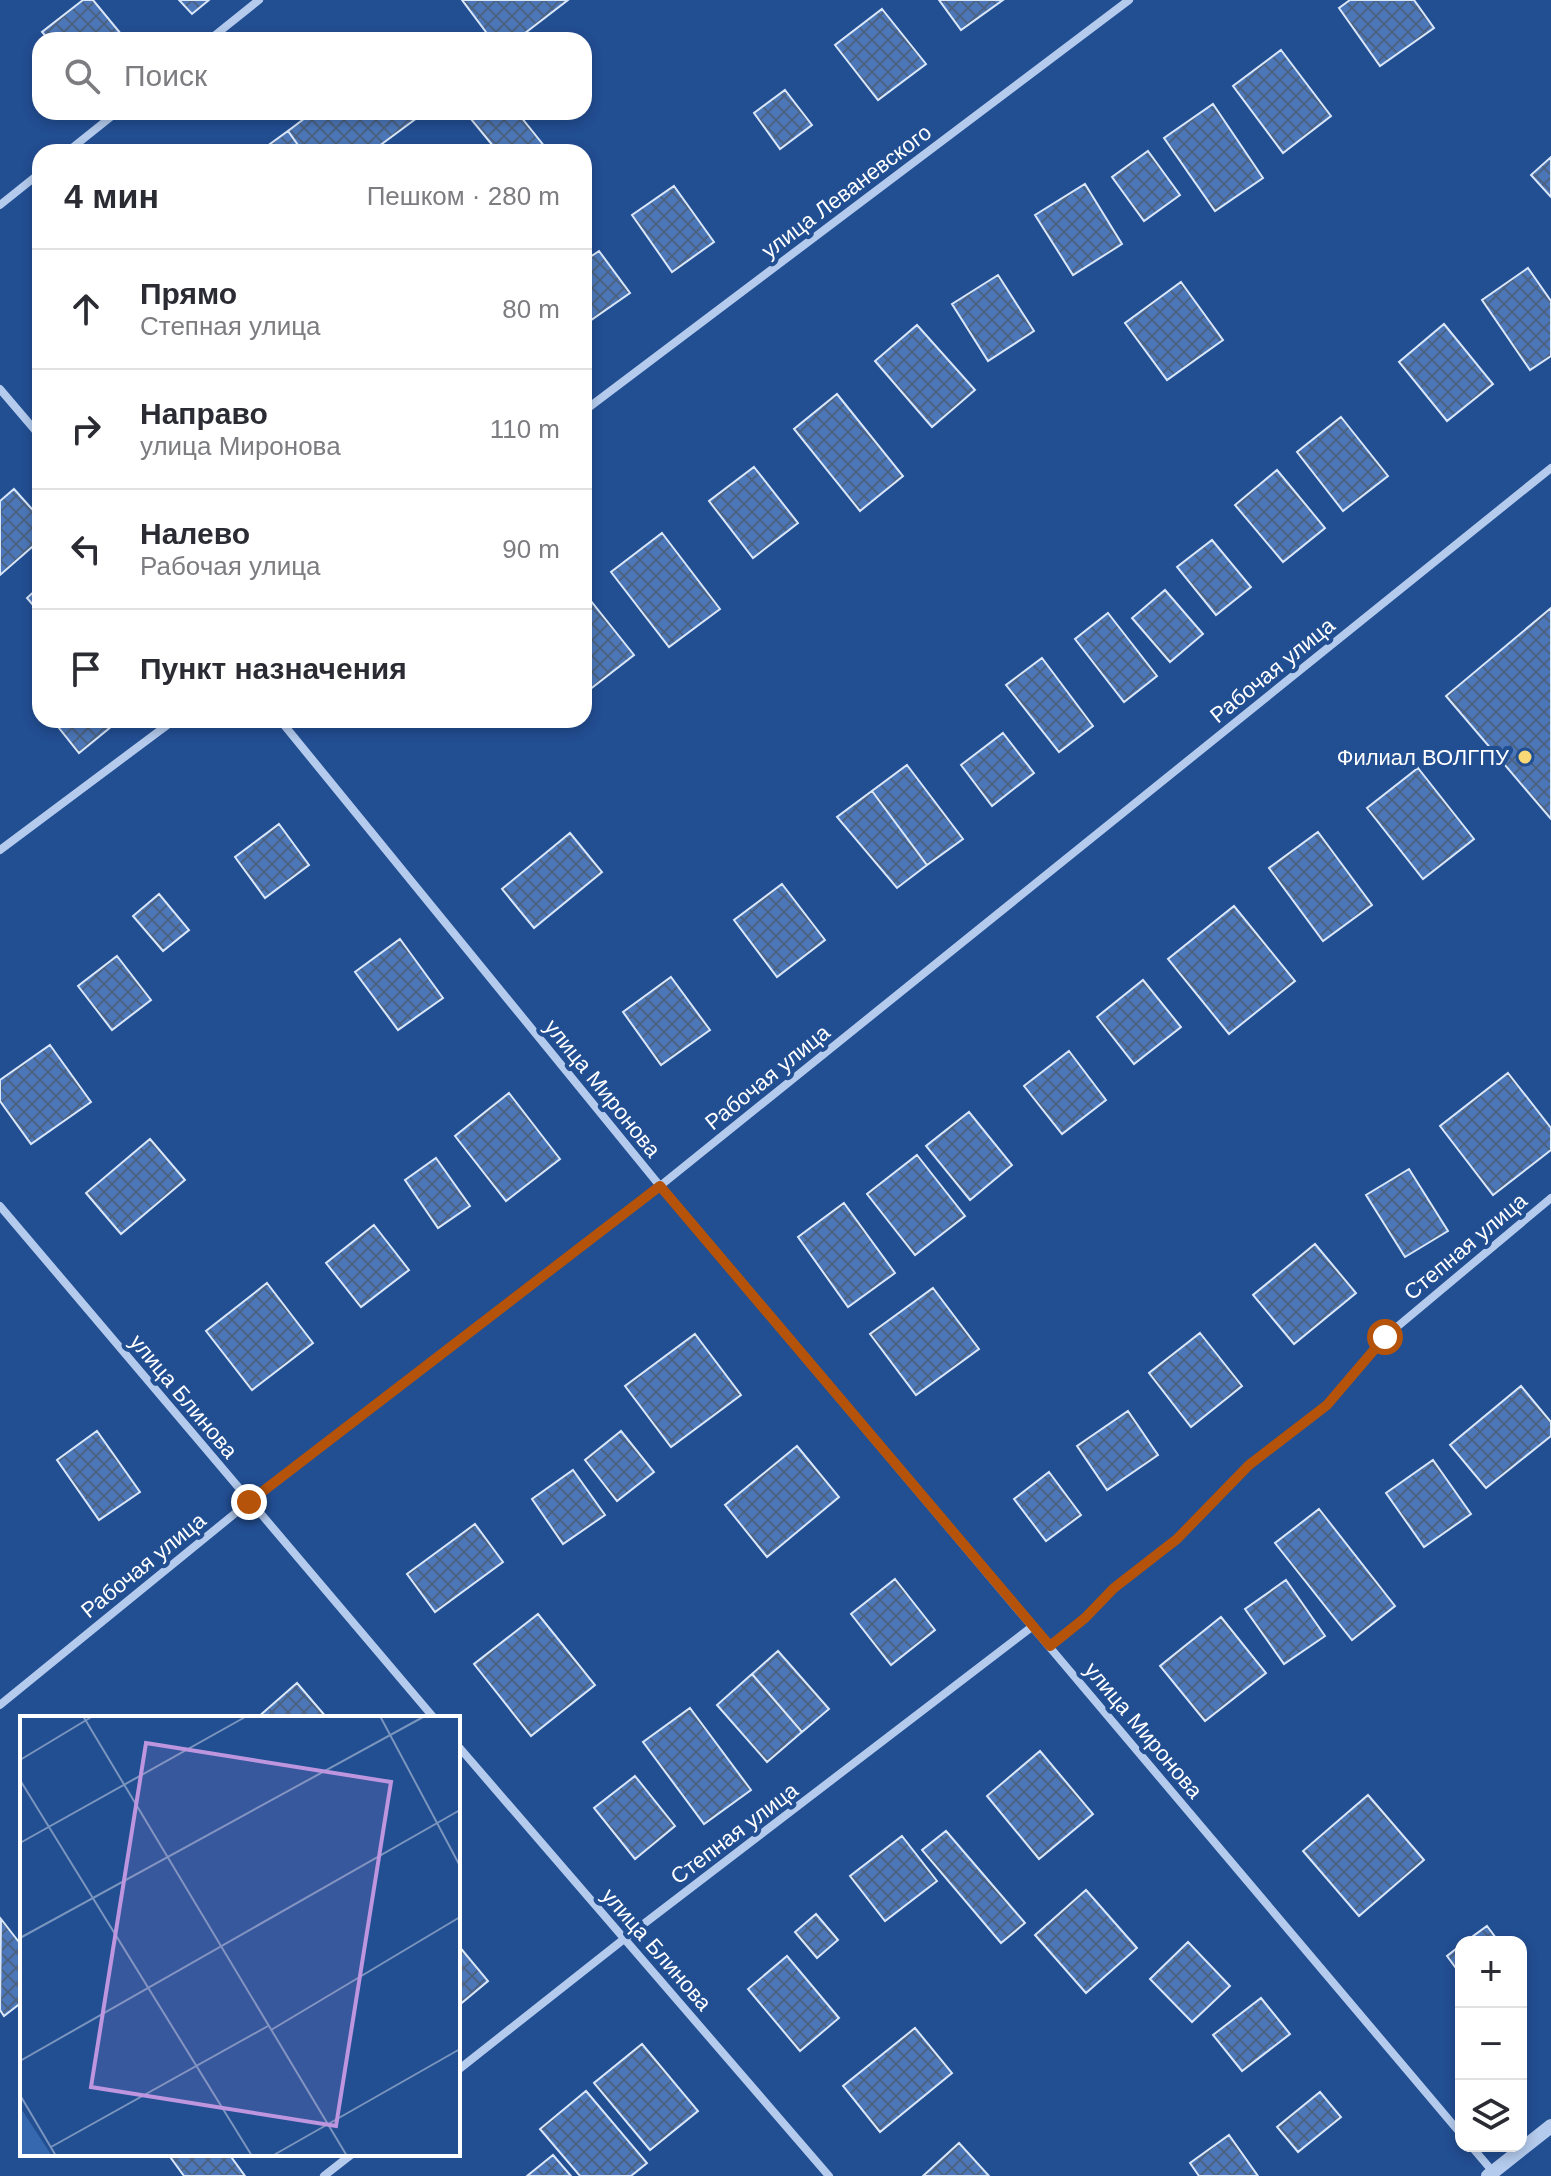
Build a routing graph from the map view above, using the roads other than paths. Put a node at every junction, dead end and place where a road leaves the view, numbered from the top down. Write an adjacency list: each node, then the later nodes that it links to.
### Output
1 (259, 0): 3 (street)
2 (1129, 0): 9 (street, улица Леваневского)
3 (219, 32)
4 (107, 120): 5 (street)
5 (77, 144)
6 (32, 179): 7 (street)
7 (0, 205)
8 (0, 389): 10 (street)
9 (592, 405)
10 (32, 427)
11 (1551, 468): 15 (street, Рабочая улица)
12 (163, 728): 14 (street)
13 (287, 728): 15 (street, улица Миронова)
14 (0, 850)
15 (660, 1186): 18 (street, Рабочая улица); 19 (street, улица Миронова)
16 (1551, 1198): 20 (street, Степная улица)
17 (0, 1206): 18 (street, улица Блинова)
18 (249, 1502): 21 (street, Рабочая улица); 22 (street, улица Блинова)
19 (1033, 1626): 20 (street, улица Миронова); 24 (street, Степная улица)
20 (1050, 1646): 27 (street, улица Миронова)
21 (0, 1705)
22 (432, 1716)
23 (460, 1748): 24 (street, улица Блинова)
24 (624, 1939): 25 (street, Степная улица); 32 (street, улица Блинова)
25 (460, 2068)
26 (1551, 2126): 30 (street)
27 (1455, 2127)
28 (1476, 2152): 30 (street)
29 (349, 2156): 31 (street)
30 (1493, 2175)
31 (324, 2176)
32 (829, 2176)

